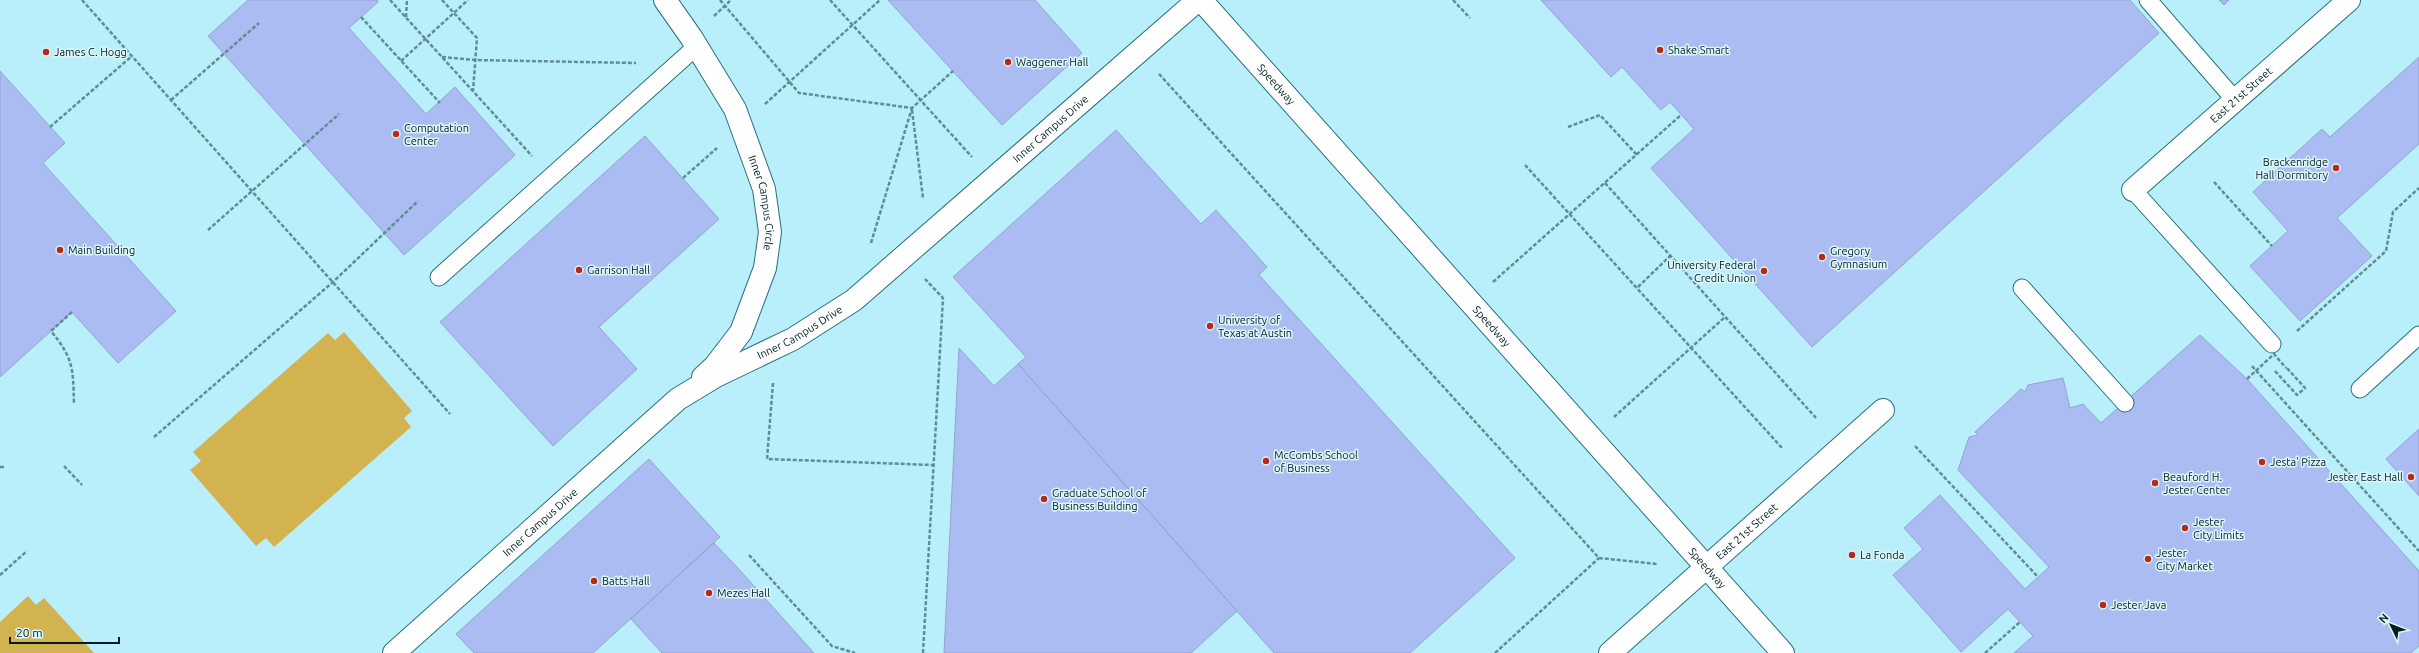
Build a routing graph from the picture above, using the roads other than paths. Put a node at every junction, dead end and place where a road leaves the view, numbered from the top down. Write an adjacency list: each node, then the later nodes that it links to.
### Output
1 (664, 0): 6 (street, Inner Campus Circle)
2 (1198, 0): 14 (street, Inner Campus Drive)
3 (1201, 0): 17 (street, Speedway)
4 (2148, 0): 7 (lane)
5 (2349, 0): 7 (street, East 21st Street)
6 (697, 46): 9 (lane); 14 (street, Inner Campus Circle)
7 (2235, 100): 8 (street, East 21st Street)
8 (2133, 190): 12 (lane)
9 (439, 277)
10 (2022, 288): 15 (lane)
11 (2419, 335): 13 (lane)
12 (2272, 344)
13 (2360, 389)
14 (678, 399): 18 (street, Inner Campus Drive)
15 (2125, 403)
16 (1883, 410): 17 (street, East 21st Street)
17 (1706, 566): 19 (street, East 21st Street); 20 (street, Speedway)
18 (394, 653)
19 (1610, 653)
20 (1783, 653)

